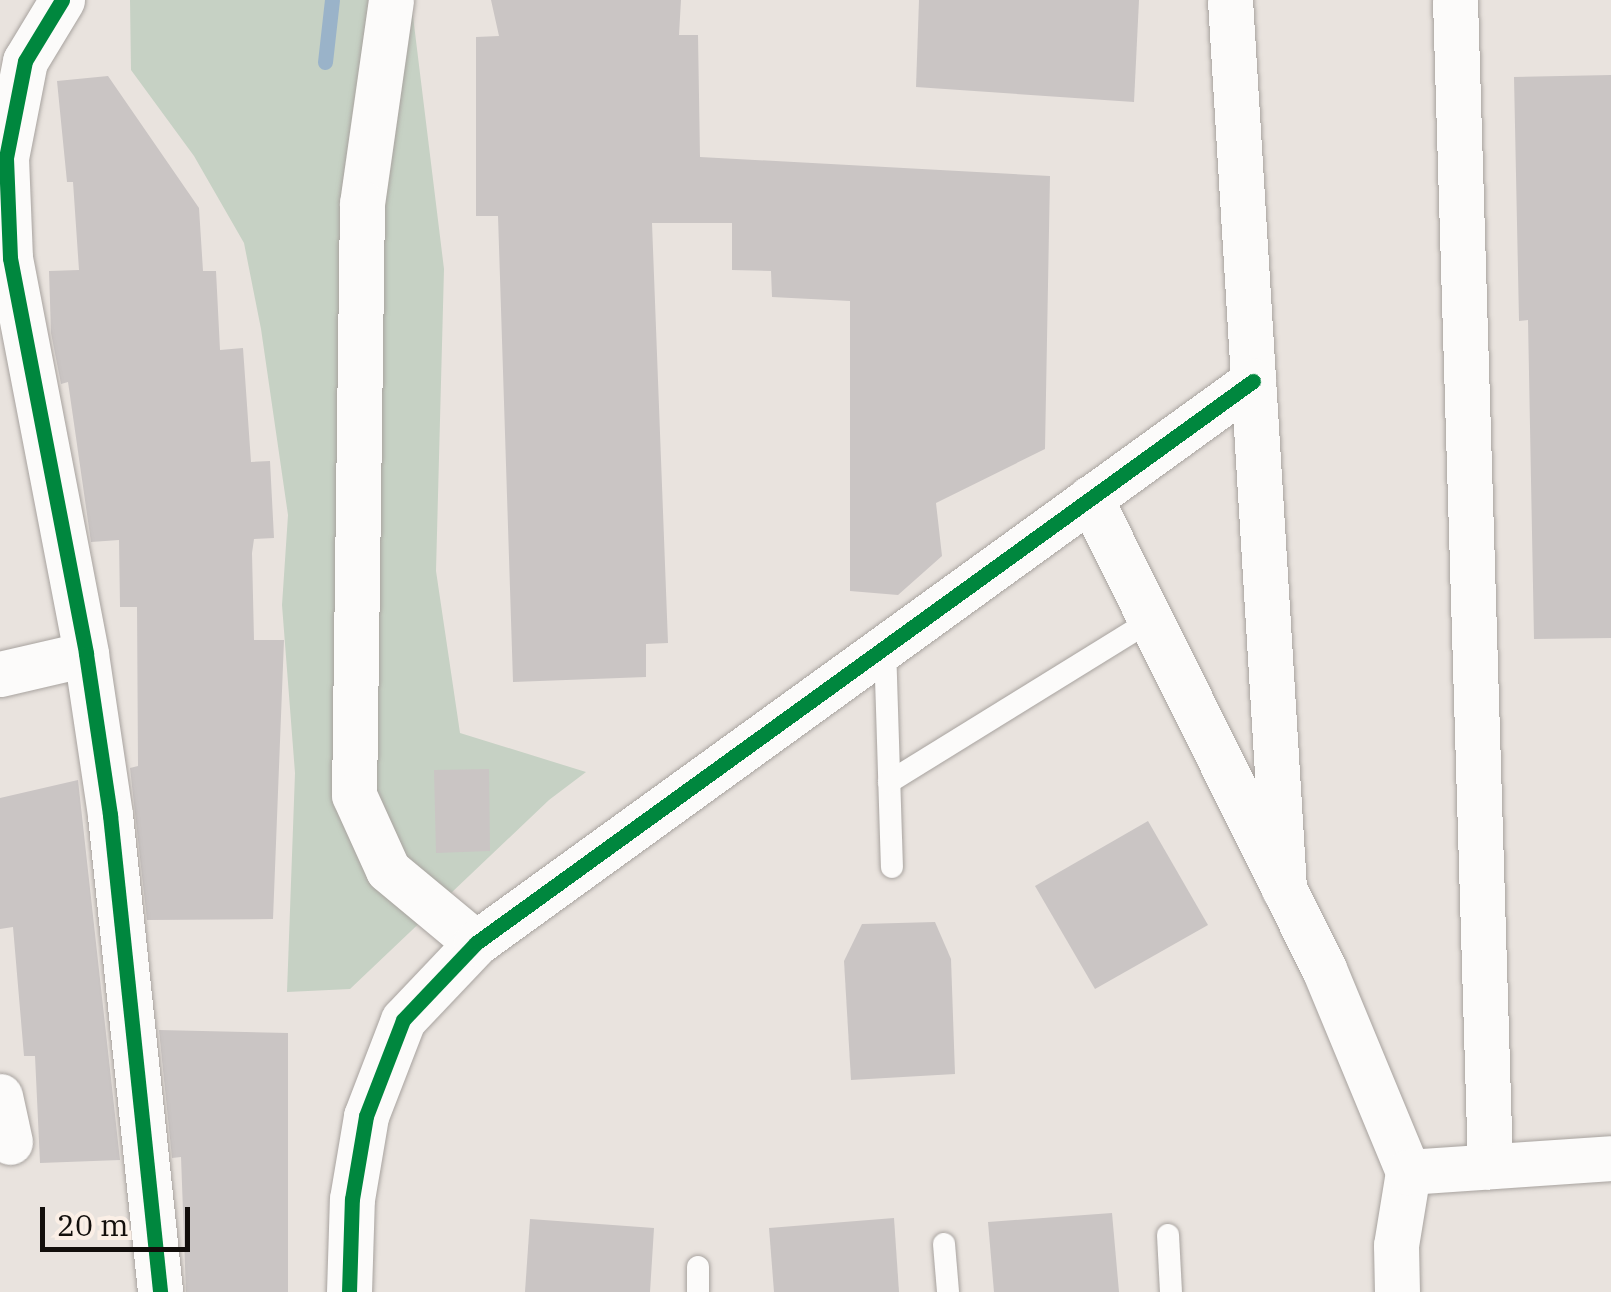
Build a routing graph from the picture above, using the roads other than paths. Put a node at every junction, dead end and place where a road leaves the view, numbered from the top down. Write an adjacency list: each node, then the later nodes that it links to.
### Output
1 (62, 0): 5 (street)
2 (391, 0): 15 (street)
3 (1230, 0): 6 (street)
4 (1455, 0): 19 (street)
5 (3, 160): 10 (street)
6 (1253, 382): 7 (street); 14 (street)
7 (1090, 498): 8 (street); 9 (street)
8 (1151, 620): 12 (lane); 14 (street)
9 (885, 646): 12 (lane); 15 (street)
10 (86, 654): 11 (street); 24 (street)
11 (0, 674)
12 (889, 782): 13 (lane)
13 (892, 867)
14 (1284, 889): 20 (street)
15 (476, 943): 25 (street)
16 (0, 1096): 17 (street)
17 (10, 1142)
18 (1611, 1158): 19 (street)
19 (1490, 1166): 20 (street)
20 (1408, 1172): 29 (street)
21 (1168, 1235): 28 (lane)
22 (944, 1244): 27 (lane)
23 (698, 1267): 26 (lane)
24 (160, 1292)
25 (350, 1292)
26 (698, 1292)
27 (948, 1292)
28 (1171, 1292)
29 (1397, 1292)

